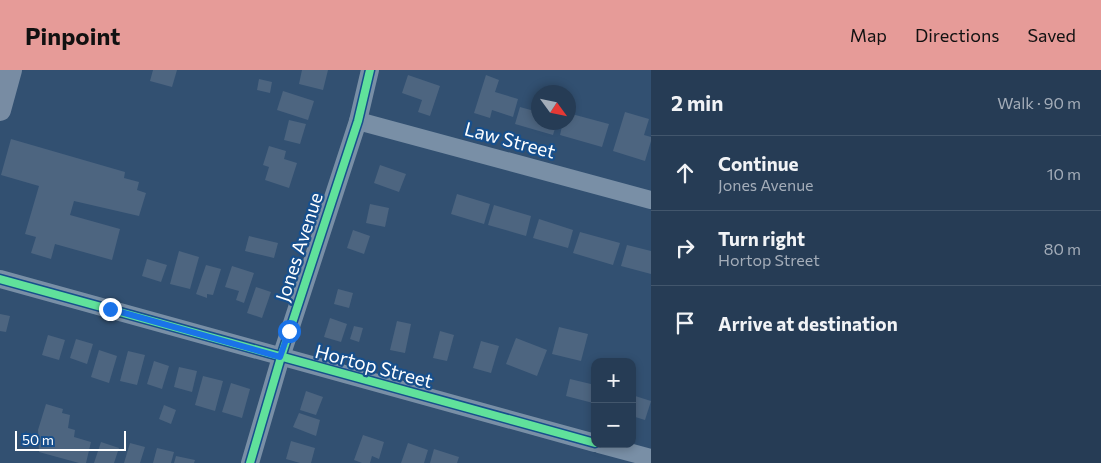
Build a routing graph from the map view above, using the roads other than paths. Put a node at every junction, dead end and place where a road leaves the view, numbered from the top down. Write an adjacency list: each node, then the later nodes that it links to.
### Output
1 (12, 70): 3 (main road)
2 (370, 70): 4 (street, Jones Avenue)
3 (0, 110)
4 (358, 120): 5 (street, Law Street); 7 (street, Jones Avenue)
5 (651, 200)
6 (0, 279): 7 (street, Hortop Street)
7 (280, 357): 8 (street, Hortop Street); 11 (street, Jones Avenue)
8 (591, 442)
9 (614, 448): 10 (street)
10 (651, 458)
11 (250, 463)

